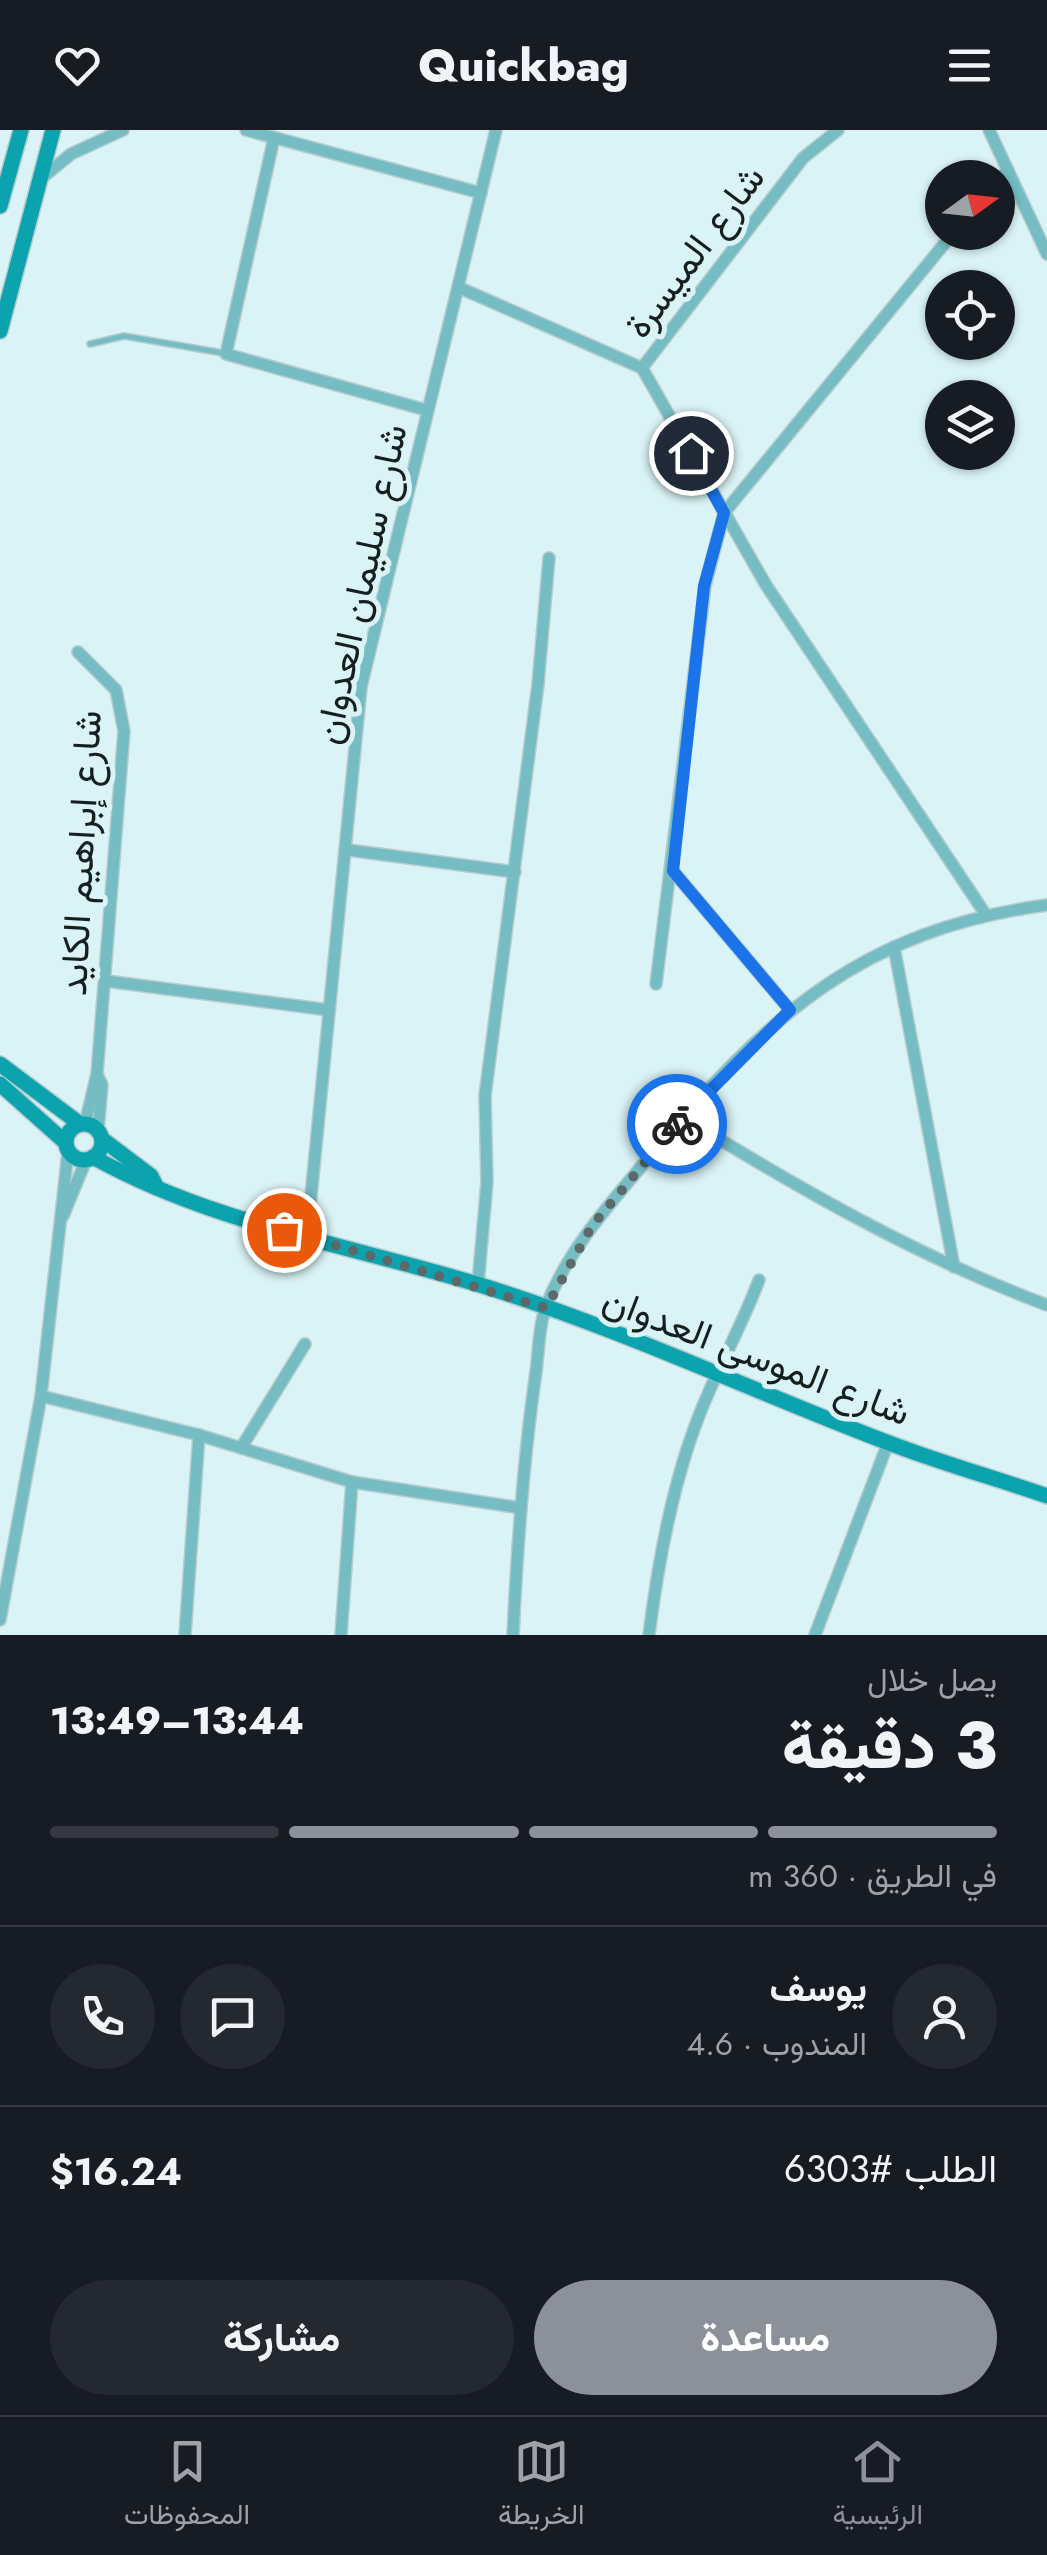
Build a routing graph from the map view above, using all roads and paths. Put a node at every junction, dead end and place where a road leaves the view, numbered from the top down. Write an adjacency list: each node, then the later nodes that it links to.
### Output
1 (21, 130): 10 (street)
2 (53, 130): 11 (street)
3 (123, 130): 11 (street)
4 (246, 130): 8 (street)
5 (496, 130): 13 (street, شارع سليمان العدوان)
6 (989, 130): 9 (street)
7 (831, 132): 21 (street, شارع الميسرة)
8 (283, 136): 13 (street); 20 (street)
9 (1003, 160)
10 (6, 168): 14 (street)
11 (43, 176): 18 (street)
12 (1015, 185): 16 (street)
13 (481, 193): 17 (street, شارع سليمان العدوان)
14 (0, 206)
15 (939, 250): 23 (street)
16 (1047, 254)
17 (460, 288): 21 (street); 22 (street, شارع سليمان العدوان)
18 (0, 331)
19 (90, 344): 20 (lane)
20 (226, 354): 22 (street)
21 (642, 368): 23 (street)
22 (426, 410): 26 (street, شارع سليمان العدوان)
23 (724, 513): 27 (street); 30 (street)
24 (549, 558): 28 (street)
25 (78, 652): 32 (street, شارع إبراهيم الكايد)
26 (348, 850): 28 (street); 34 (street, شارع سليمان العدوان)
27 (673, 871): 33 (street); 35 (street)
28 (515, 872): 47 (street)
29 (1047, 905): 30 (street)
30 (986, 915): 31 (street)
31 (894, 948): 35 (street); 45 (street)
32 (106, 981): 34 (street); 39 (street, شارع إبراهيم الكايد)
33 (656, 984)
34 (329, 1010): 44 (street, شارع سليمان العدوان)
35 (790, 1010): 38 (street)
36 (0, 1064): 39 (street, شارع الموسى العدوان)
37 (0, 1084): 40 (street)
38 (683, 1117): 45 (street); 49 (street)
39 (91, 1129): 40 (street); 41 (street); 42 (street, شارع الموسى العدوان)
40 (67, 1147): 41 (street, شارع الموسى العدوان); 43 (street)
41 (90, 1159): 42 (street, شارع الموسى العدوان); 43 (street)
42 (157, 1188): 44 (street, شارع الموسى العدوان)
43 (63, 1216): 52 (street)
44 (307, 1237): 47 (street, شارع الموسى العدوان)
45 (954, 1268): 48 (street)
46 (759, 1280): 51 (street)
47 (478, 1284): 49 (street, شارع الموسى العدوان)
48 (1047, 1305)
49 (546, 1308): 51 (street, شارع الموسى العدوان); 58 (street)
50 (305, 1344): 55 (street)
51 (720, 1372): 54 (street, شارع الموسى العدوان); 63 (street)
52 (40, 1396): 53 (street); 59 (street)
53 (198, 1436): 55 (street); 60 (street)
54 (888, 1443): 57 (street, شارع الموسى العدوان); 64 (street)
55 (241, 1448): 56 (street)
56 (352, 1482): 58 (street); 61 (street)
57 (1047, 1496)
58 (522, 1508): 62 (street)
59 (0, 1620)
60 (185, 1635)
61 (341, 1635)
62 (512, 1635)
63 (649, 1635)
64 (815, 1635)

